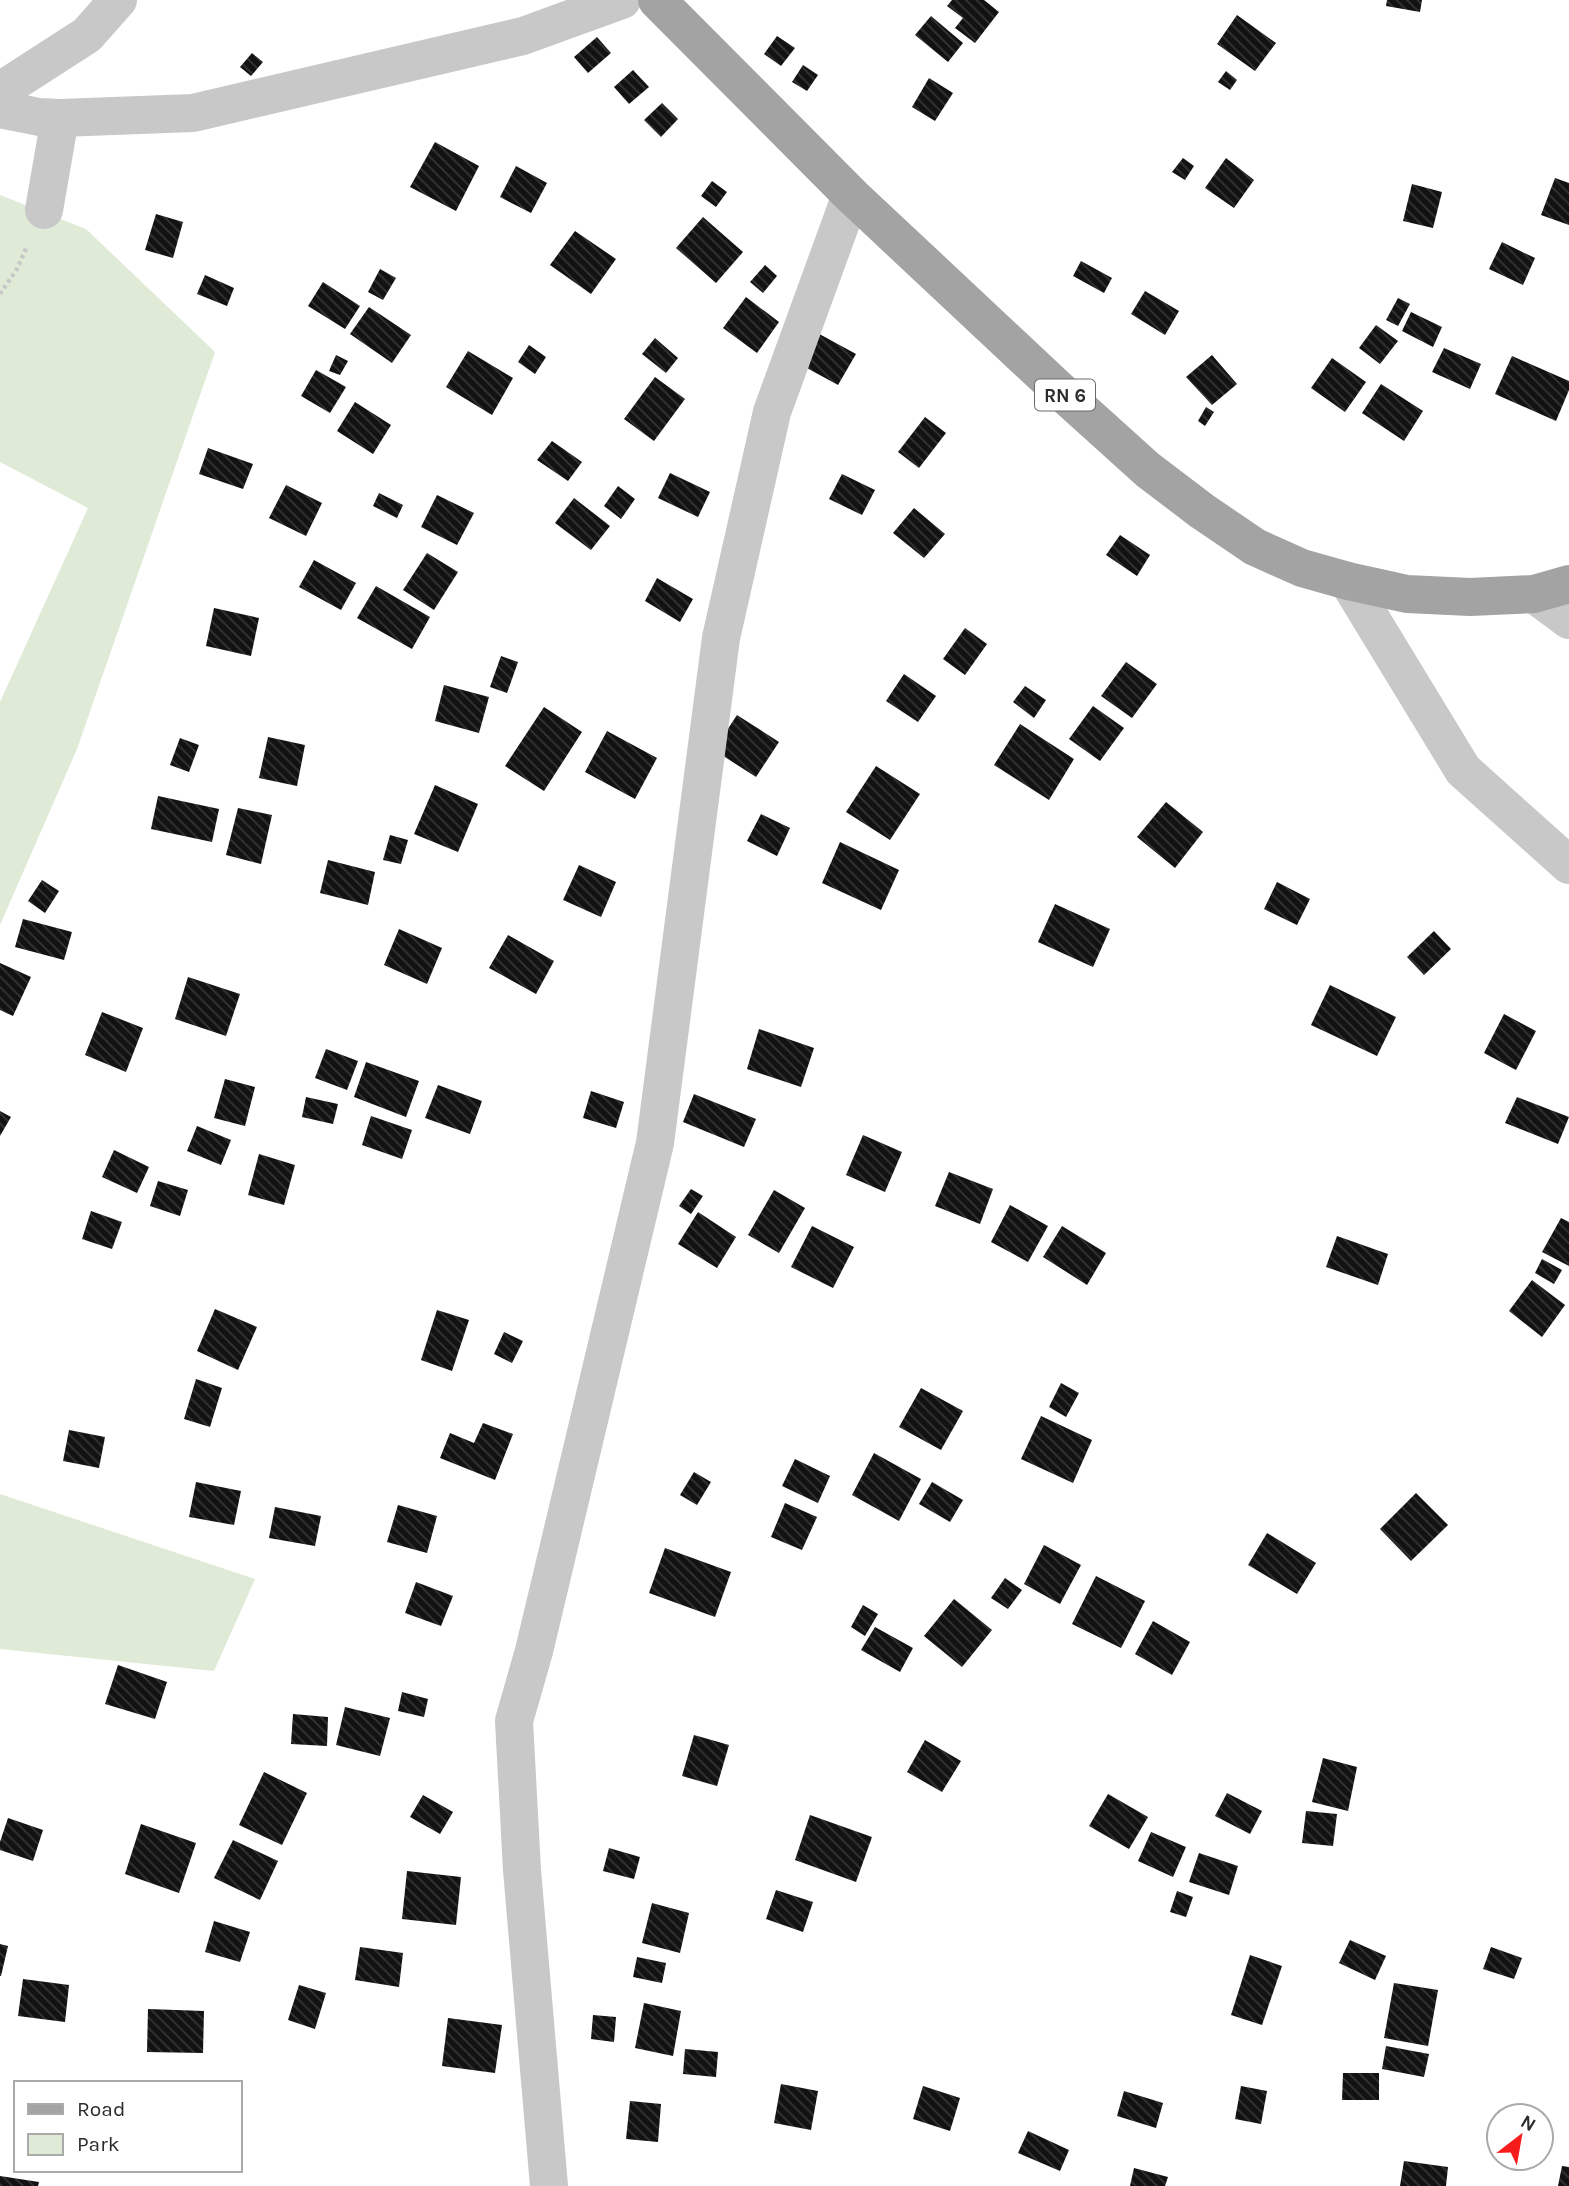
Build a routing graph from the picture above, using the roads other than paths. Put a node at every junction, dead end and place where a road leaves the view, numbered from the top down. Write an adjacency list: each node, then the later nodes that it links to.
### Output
1 (118, 0): 4 (street)
2 (622, 0): 6 (street)
3 (657, 0): 7 (main road, RN 6)
4 (0, 91)
5 (0, 109): 6 (street)
6 (60, 118): 8 (street)
7 (851, 195): 9 (main road, RN 6); 13 (street)
8 (44, 210)
9 (1348, 581): 10 (main road, RN 6); 12 (street)
10 (1551, 589): 11 (street)
11 (1569, 620)
12 (1569, 865)
13 (549, 2186)

